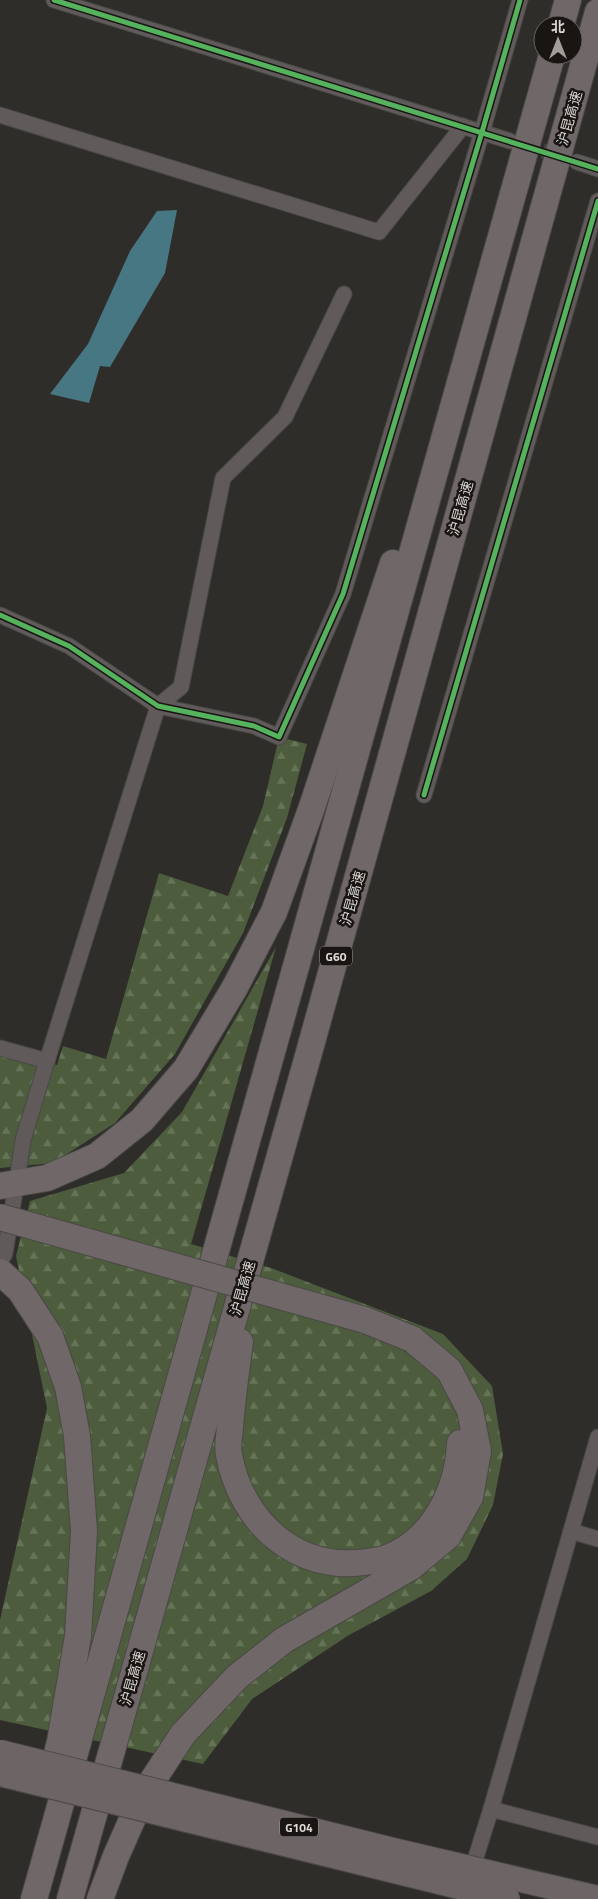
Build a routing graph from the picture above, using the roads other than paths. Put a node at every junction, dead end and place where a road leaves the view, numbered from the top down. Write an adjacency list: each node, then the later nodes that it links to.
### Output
1 (54, 0): 8 (street)
2 (520, 0): 9 (street)
3 (568, 0): 5 (highway)
4 (598, 12): 24 (highway, 沪昆高速 / G60)
5 (564, 15)
6 (549, 65): 14 (highway, G60)
7 (0, 115): 8 (street)
8 (463, 126): 9 (street)
9 (482, 132): 10 (street); 17 (street)
10 (510, 141)
11 (577, 162): 12 (street)
12 (598, 169)
13 (598, 201): 18 (street)
14 (498, 250): 21 (highway); 37 (highway, G60)
15 (344, 294): 17 (street)
16 (0, 615): 17 (street)
17 (158, 706): 20 (street)
18 (424, 795)
19 (0, 1048): 20 (street)
20 (47, 1061): 21 (street)
21 (11, 1184): 25 (street)
22 (0, 1217): 27 (highway, bridge)
23 (0, 1232): 27 (highway)
24 (255, 1244): 27 (highway); 38 (highway, 沪昆高速 / G60)
25 (1, 1261)
26 (0, 1272): 36 (highway)
27 (409, 1345): 39 (highway)
28 (598, 1437): 29 (street)
29 (571, 1531): 30 (street); 33 (street)
30 (598, 1539)
31 (0, 1752): 35 (highway, G104, bridge)
32 (0, 1774): 41 (highway, G104, bridge)
33 (491, 1809): 34 (street); 40 (street)
34 (598, 1837)
35 (598, 1898)
36 (17, 1899)
37 (34, 1899)
38 (70, 1899)
39 (100, 1899)
40 (463, 1899)
41 (508, 1899)

